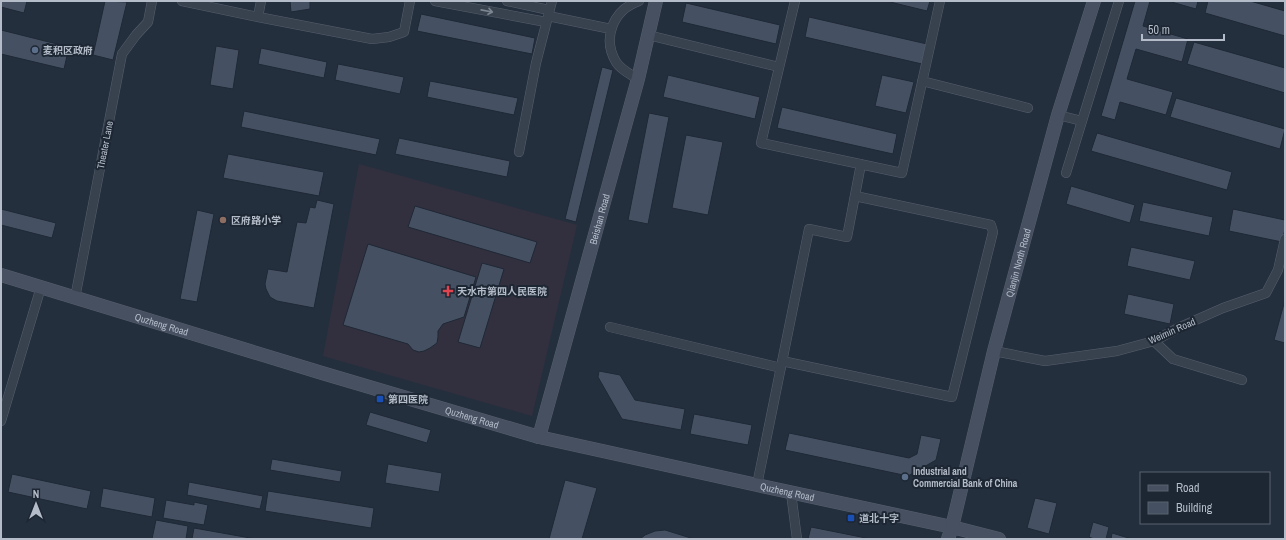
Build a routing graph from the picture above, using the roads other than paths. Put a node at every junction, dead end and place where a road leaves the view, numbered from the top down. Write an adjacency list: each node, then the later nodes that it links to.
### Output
1 (152, 1): 30 (street, Theater Lane)
2 (182, 1): 14 (street)
3 (261, 1): 14 (street)
4 (410, 1): 14 (street)
5 (435, 1): 13 (street, one-way to 13)
6 (507, 1): 13 (street)
7 (639, 1): 15 (street)
8 (656, 1): 16 (main road, Beishan Road)
9 (795, 1): 17 (street)
10 (940, 1): 19 (street)
11 (1094, 1): 21 (main road, Qianjin North Road)
12 (1119, 1): 22 (street)
13 (549, 12): 15 (street); 23 (street)
14 (258, 17)
15 (611, 29): 18 (street)
16 (648, 35): 17 (street); 18 (main road, Beishan Road)
17 (779, 67): 24 (street)
18 (638, 79): 37 (main road, Beishan Road)
19 (922, 81): 20 (street); 24 (street)
20 (1028, 108)
21 (1058, 115): 22 (street); 33 (main road, Qianjin North Road)
22 (1082, 121): 25 (street)
23 (519, 152)
24 (861, 164): 26 (street)
25 (1066, 173)
26 (855, 196): 34 (street); 34 (street)
27 (1285, 239): 32 (street, Weimin Road)
28 (1, 275): 29 (main road, Quzheng Road)
29 (41, 287): 30 (main road, Quzheng Road); 36 (street)
30 (76, 298): 37 (main road, Quzheng Road)
31 (610, 327): 34 (street)
32 (1154, 341): 33 (street, Weimin Road); 35 (street)
33 (994, 351): 40 (main road, Qianjin North Road)
34 (781, 364): 38 (street)
35 (1242, 380)
36 (1, 422)
37 (539, 437): 38 (main road, Quzheng Road)
38 (756, 486): 39 (main road, Quzheng Road)
39 (791, 493): 40 (main road, Quzheng Road); 41 (street)
40 (952, 527): 42 (main road, Qianjin North Road); 43 (main road, Quzheng Road)
41 (796, 539)
42 (948, 539)
43 (999, 539)

